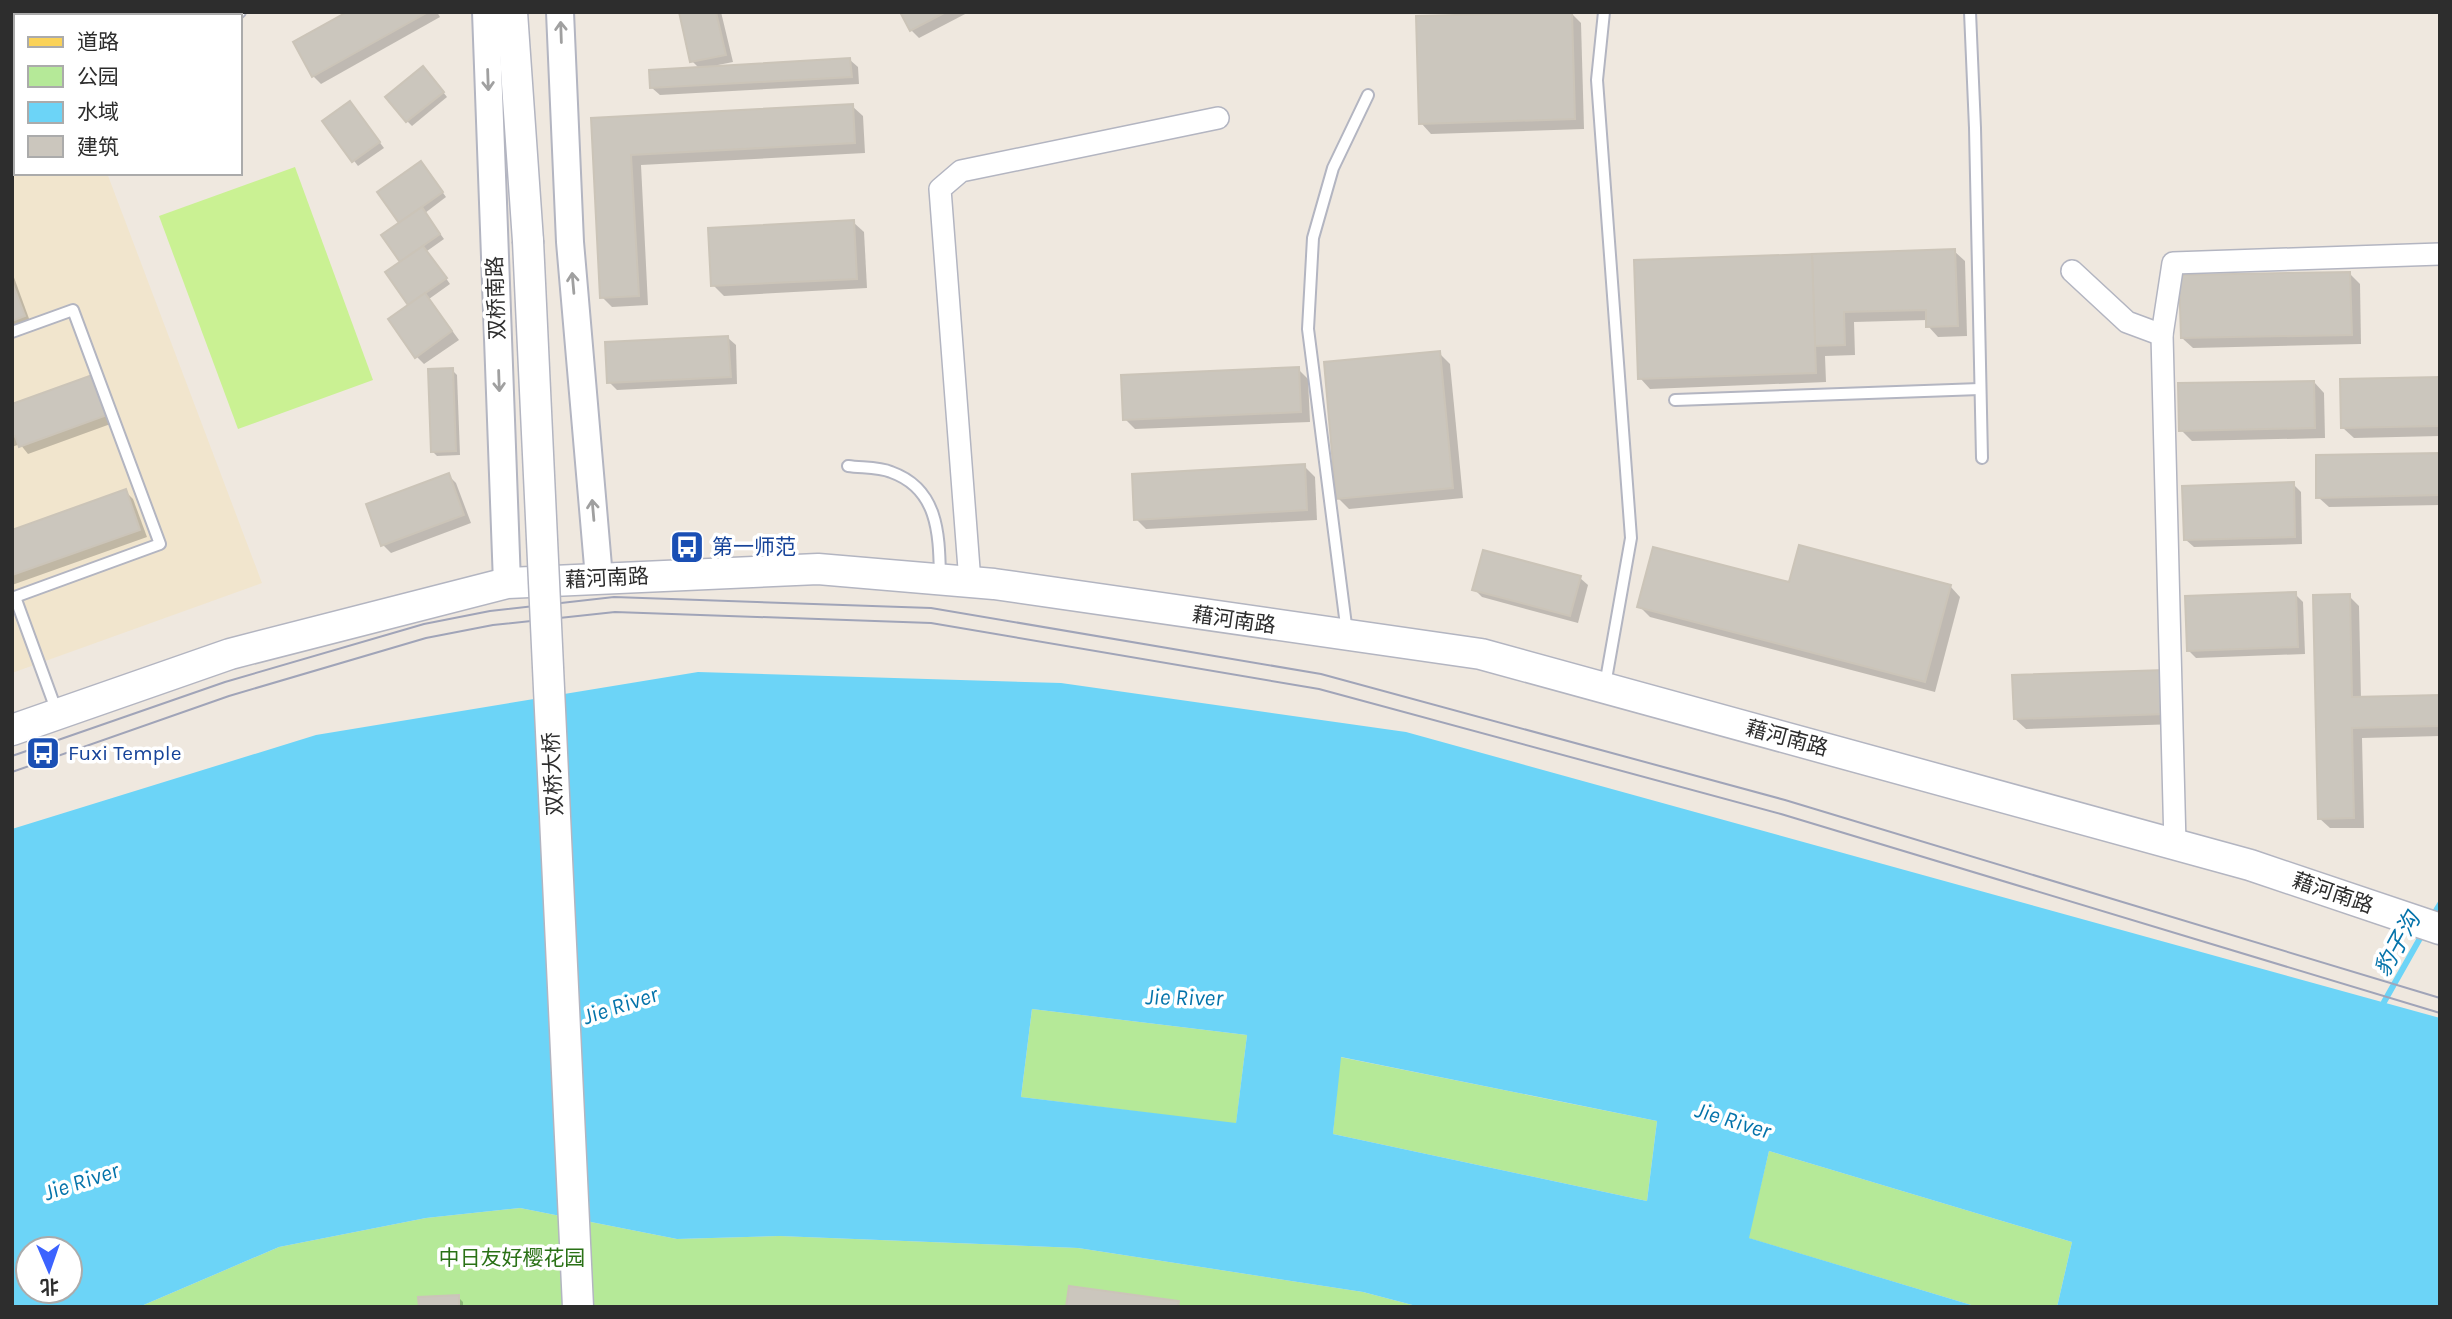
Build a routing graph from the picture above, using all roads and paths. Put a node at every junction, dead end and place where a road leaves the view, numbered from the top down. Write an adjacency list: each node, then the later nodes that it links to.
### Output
1 (486, 12): 19 (street, 双桥南路, one-way to 19)
2 (512, 12): 27 (main road, 双桥大桥, bridge)
3 (560, 12): 16 (street, one-way to 3)
4 (1604, 12): 22 (lane)
5 (1970, 12): 12 (lane)
6 (1368, 95): 21 (lane)
7 (1217, 118): 18 (street)
8 (2440, 254): 11 (street)
9 (2073, 271): 11 (street)
10 (12, 332): 20 (lane)
11 (2162, 335): 25 (street)
12 (1980, 389): 13 (lane); 14 (lane)
13 (1675, 400)
14 (1982, 458)
15 (848, 466): 17 (lane)
16 (599, 578): 17 (main road, 藉河南路); 19 (main road, 藉河南路)
17 (940, 579): 18 (main road, 藉河南路)
18 (970, 582): 21 (main road, 藉河南路)
19 (507, 583): 23 (main road, 藉河南路)
20 (14, 598): 23 (lane)
21 (1347, 636): 22 (main road, 藉河南路)
22 (1605, 688): 25 (main road, 藉河南路)
23 (58, 714): 24 (main road, 藉河南路)
24 (12, 730)
25 (2175, 845): 26 (main road, 藉河南路)
26 (2428, 925)
27 (578, 1307)

